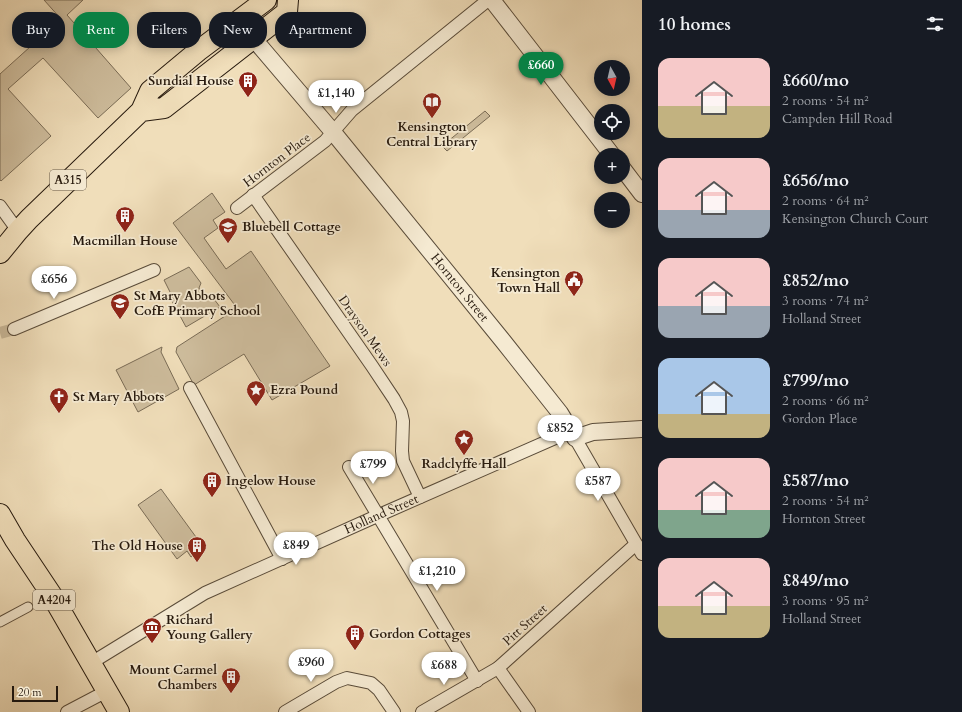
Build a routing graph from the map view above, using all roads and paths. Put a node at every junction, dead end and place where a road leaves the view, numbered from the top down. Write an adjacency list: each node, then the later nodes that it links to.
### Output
1 (266, 0): 8 (main road, A315)
2 (288, 0): 5 (main road)
3 (488, 0): 9 (street, Hornton Place)
4 (492, 0): 10 (street)
5 (267, 27)
6 (240, 48): 8 (main road)
7 (262, 48): 9 (street, Hornton Street)
8 (141, 111): 16 (main road, A315)
9 (333, 132): 13 (street, Hornton Place); 22 (street, Hornton Street)
10 (607, 148)
11 (630, 178): 12 (street)
12 (642, 194)
13 (253, 195): 15 (street, Hornton Place); 24 (street, Drayson Mews)
14 (0, 206): 16 (street)
15 (237, 208)
16 (18, 231): 17 (main road, A315)
17 (0, 253)
18 (154, 270): 19 (street)
19 (14, 329)
20 (190, 388): 28 (street)
21 (642, 429): 22 (street, Holland Street)
22 (573, 434): 24 (street, Holland Street); 27 (street, Hornton Street)
23 (349, 467): 26 (street)
24 (420, 497): 26 (street, Holland Street)
25 (0, 514): 31 (main road, A4204)
26 (377, 516): 28 (street, Holland Street); 33 (street)
27 (639, 549): 32 (street, Pitt Street)
28 (282, 559): 31 (street, Holland Street)
29 (28, 607): 30 (street)
30 (0, 622)
31 (91, 662): 34 (main road, A4204)
32 (498, 668): 33 (street, Pitt Street); 40 (street)
33 (477, 681): 39 (street, Pitt Street)
34 (107, 691): 35 (street); 36 (main road, A4204)
35 (67, 712)
36 (119, 712)
37 (285, 712): 38 (street)
38 (394, 712)
39 (422, 712)
40 (529, 712)

